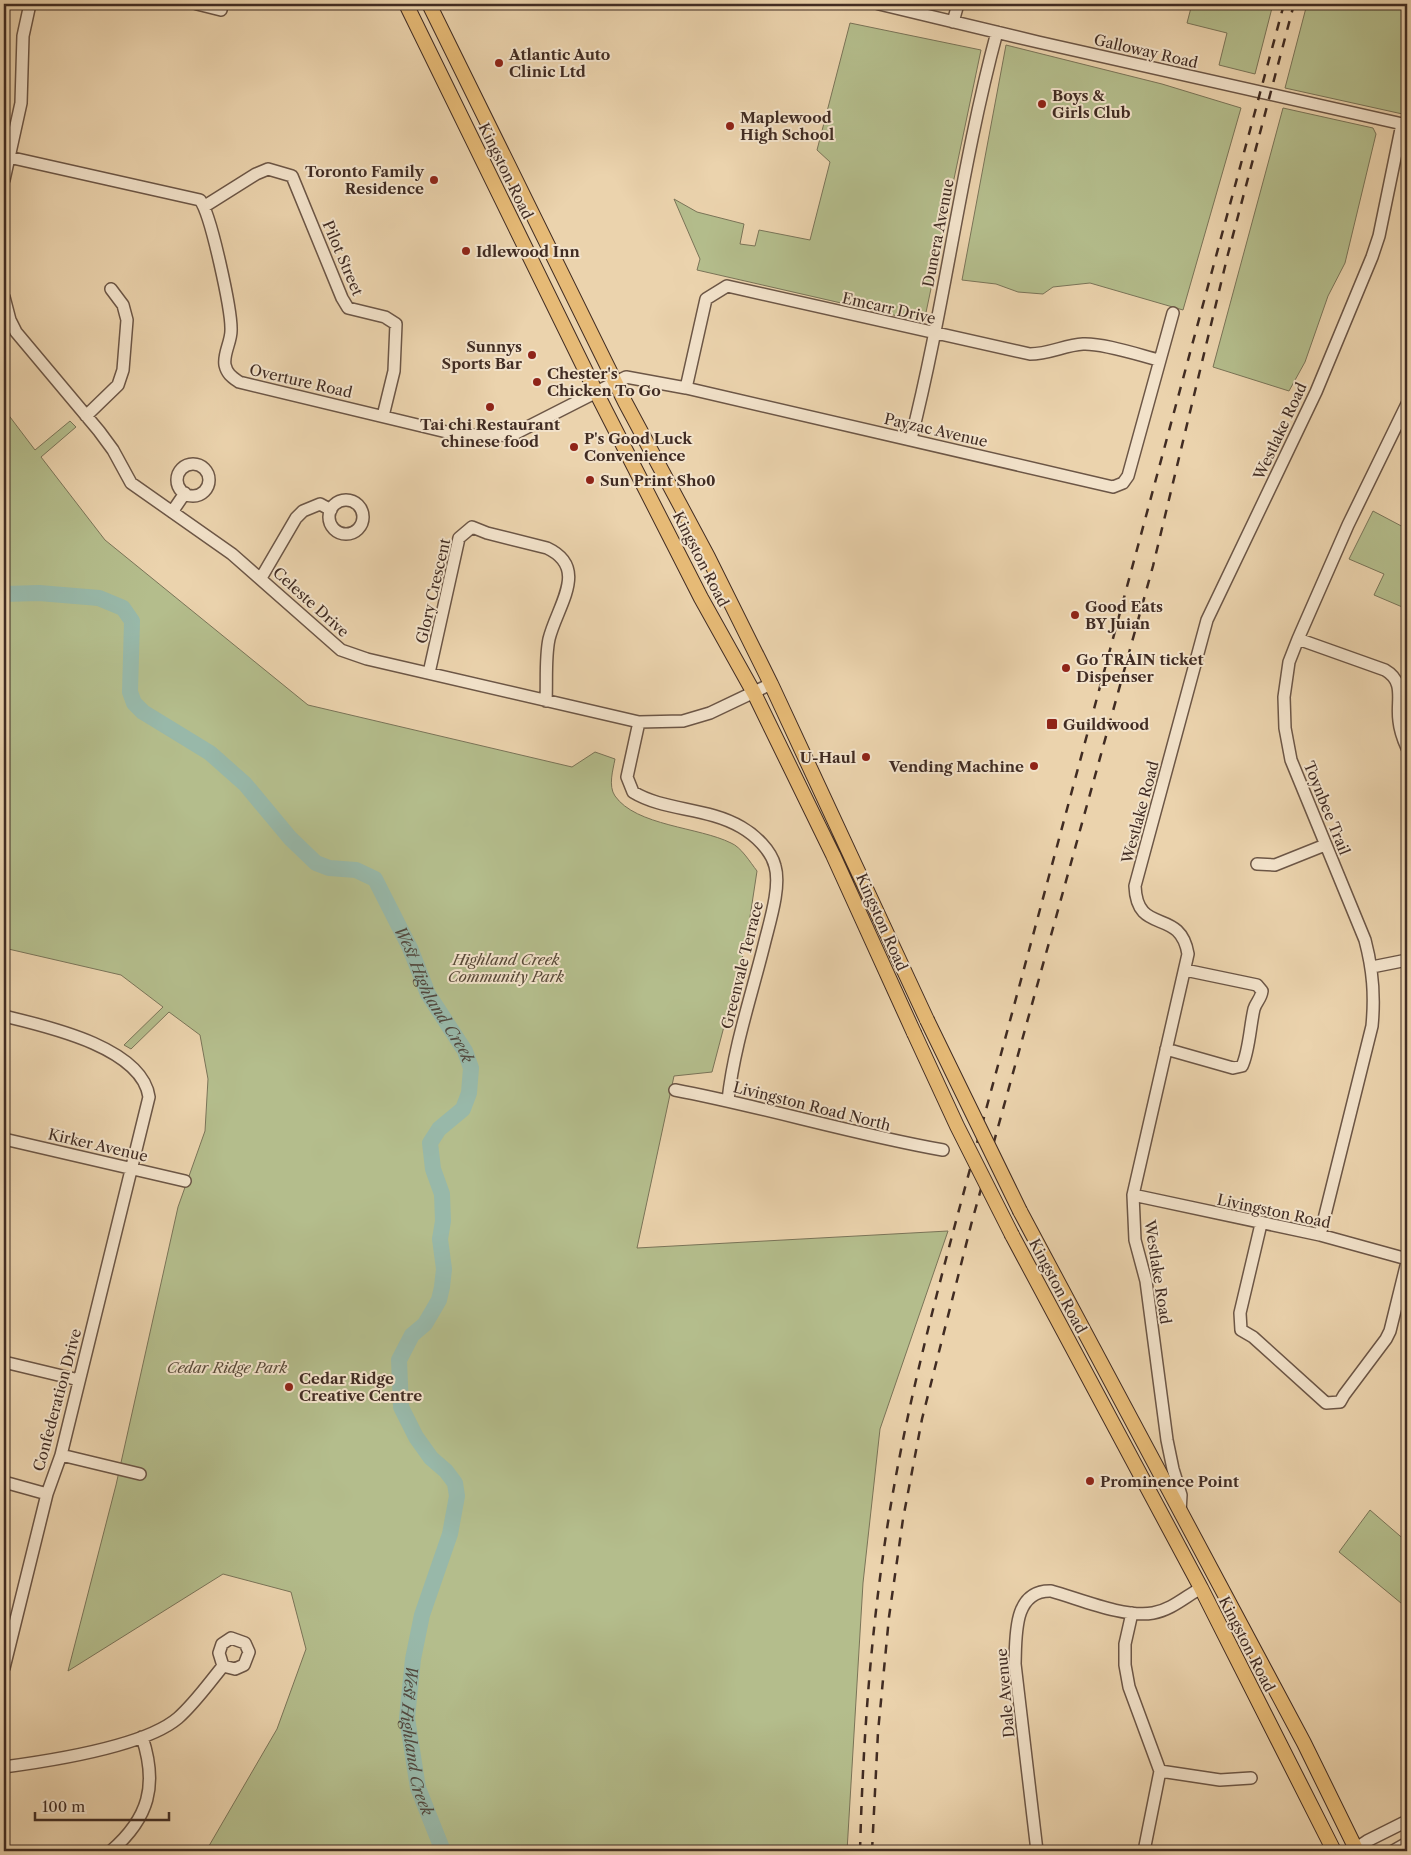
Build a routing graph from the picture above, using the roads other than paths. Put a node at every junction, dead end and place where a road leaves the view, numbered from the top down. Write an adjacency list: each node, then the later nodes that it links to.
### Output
1 (30, 4): 11 (street)
2 (197, 4): 7 (street)
3 (406, 4): 21 (main road, Kingston Road)
4 (429, 4): 19 (main road, Kingston Road)
5 (879, 4): 8 (street, Galloway Road)
6 (958, 4): 8 (street)
7 (222, 10)
8 (953, 22): 9 (street, Galloway Road)
9 (997, 32): 10 (street, Galloway Road); 17 (street, Dunera Avenue)
10 (1405, 124): 41 (street, Westlake Road)
11 (6, 156): 12 (street); 13 (street)
12 (4, 180)
13 (205, 206): 24 (street, Overture Road); 24 (street, Pilot Street)
14 (111, 289): 23 (street)
15 (4, 297): 23 (street, Celeste Drive)
16 (1173, 313): 18 (street)
17 (934, 333): 18 (street, Emcarr Drive); 20 (street, Emcarr Drive); 25 (street, Dunera Avenue)
18 (1159, 360): 25 (street, Payzac Avenue)
19 (615, 381): 20 (street, Payzac Avenue); 21 (street, Overture Road); 32 (main road, Kingston Road)
20 (686, 388): 25 (street, Payzac Avenue)
21 (596, 392): 24 (street, Overture Road); 33 (main road, Kingston Road)
22 (1407, 404): 30 (street, Toynbee Trail)
23 (86, 416): 28 (street, Celeste Drive)
24 (383, 416)
25 (910, 439)
26 (185, 493): 28 (street)
27 (331, 510): 29 (street)
28 (172, 512): 29 (street, Celeste Drive)
29 (261, 578): 31 (street, Celeste Drive)
30 (1298, 639): 36 (street); 37 (street, Toynbee Trail)
31 (429, 673): 34 (street, Celeste Drive); 34 (street, Glory Crescent)
32 (772, 684): 33 (street, Celeste Drive); 60 (main road, Kingston Road, bridge)
33 (754, 693): 35 (street, Celeste Drive); 61 (main road, Kingston Road, bridge)
34 (546, 701): 35 (street, Celeste Drive)
35 (639, 722): 45 (street, Greenvale Terrace)
36 (1407, 748)
37 (1325, 845): 38 (street); 40 (street, Toynbee Trail)
38 (1257, 864)
39 (1407, 960): 40 (street)
40 (1372, 967): 52 (street, Toynbee Trail)
41 (1185, 970): 43 (street, Westlake Road); 43 (street)
42 (4, 1016): 48 (street, Confederation Drive)
43 (1166, 1049): 50 (street, Westlake Road)
44 (675, 1090): 45 (street, Livingston Road North)
45 (728, 1100): 47 (street, Livingston Road North)
46 (4, 1140): 48 (street, Kirker Avenue)
47 (943, 1150)
48 (133, 1168): 49 (street, Kirker Avenue); 55 (street, Confederation Drive)
49 (185, 1181)
50 (1133, 1195): 51 (street, Livingston Road); 60 (street, Westlake Road)
51 (1261, 1224): 52 (street, Livingston Road); 53 (street)
52 (1320, 1235): 53 (street, Livingston Road)
53 (1407, 1261)
54 (4, 1362): 55 (street)
55 (79, 1380): 56 (street, Confederation Drive)
56 (61, 1456): 57 (street); 59 (street, Confederation Drive)
57 (140, 1474)
58 (4, 1482): 59 (street)
59 (47, 1494): 64 (street, Confederation Drive)
60 (1180, 1514): 71 (main road, Kingston Road)
61 (1201, 1588): 62 (street, Dale Avenue); 75 (main road, Kingston Road)
62 (1132, 1613): 67 (street); 73 (street, Dale Avenue)
63 (223, 1666): 65 (street)
64 (4, 1668)
65 (142, 1737): 66 (street); 72 (street)
66 (4, 1767)
67 (1160, 1771): 68 (street); 74 (street)
68 (1250, 1778)
69 (1407, 1821): 71 (street)
70 (1407, 1844): 76 (street)
71 (1355, 1850)
72 (111, 1851)
73 (1037, 1851)
74 (1144, 1851)
75 (1334, 1851)
76 (1393, 1851)

